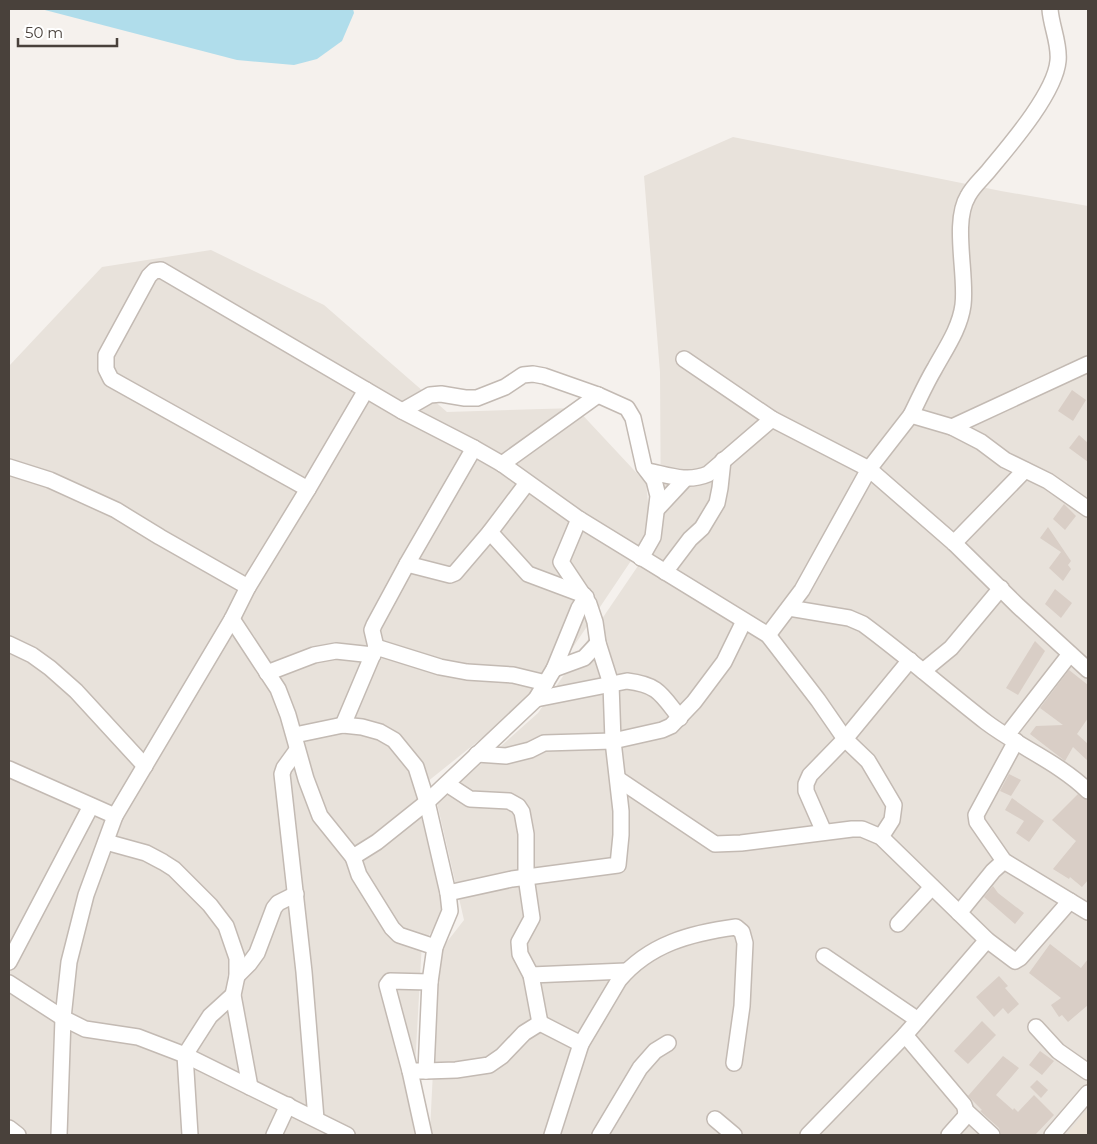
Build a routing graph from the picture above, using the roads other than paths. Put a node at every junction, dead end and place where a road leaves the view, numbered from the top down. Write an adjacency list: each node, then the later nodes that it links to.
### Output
1 (1050, 9): 7 (street)
2 (684, 359): 8 (street)
3 (1088, 364): 9 (street)
4 (366, 390): 6 (street); 19 (street); 19 (street)
5 (598, 395): 6 (street); 12 (street); 16 (street)
6 (402, 411): 10 (street)
7 (911, 415): 9 (street); 14 (street)
8 (772, 419): 11 (street); 14 (street)
9 (952, 427): 15 (street)
10 (474, 448): 12 (street); 27 (street)
11 (723, 460): 17 (street); 28 (street)
12 (502, 464): 18 (street)
13 (9, 467): 30 (street)
14 (869, 468): 24 (street); 33 (street)
15 (1025, 470): 21 (street); 24 (street)
16 (648, 471): 17 (street); 20 (street)
17 (685, 479): 20 (street)
18 (527, 483): 22 (street); 23 (street)
19 (308, 489): 30 (street)
20 (658, 508): 25 (street)
21 (1088, 509)
22 (580, 519): 25 (street); 26 (street)
23 (490, 532): 27 (street); 29 (street)
24 (954, 543): 31 (street)
25 (641, 558): 28 (street)
26 (561, 562): 29 (street); 32 (street)
27 (407, 564): 39 (street)
28 (665, 572): 35 (street)
29 (544, 581): 32 (street)
30 (248, 587): 34 (street)
31 (1000, 588): 40 (street); 46 (street)
32 (585, 596): 37 (street); 44 (street)
33 (789, 608): 36 (street); 42 (street)
34 (232, 620): 47 (street); 58 (street)
35 (744, 621): 36 (street); 51 (street)
36 (768, 635): 54 (street)
37 (598, 643): 41 (street); 43 (street)
38 (9, 644): 58 (street)
39 (374, 651): 47 (street); 48 (street); 52 (street)
40 (1070, 654): 45 (street); 53 (street)
41 (584, 658): 43 (street); 44 (street)
42 (910, 660): 46 (street); 54 (street)
43 (605, 664): 49 (street)
44 (554, 669): 48 (street)
45 (1088, 670)
46 (923, 671): 53 (street)
47 (268, 673): 56 (street)
48 (546, 683): 50 (street)
49 (611, 684): 50 (street); 51 (street); 55 (street)
50 (536, 699): 57 (street)
51 (680, 718): 55 (street)
52 (343, 725): 56 (street); 63 (street)
53 (1012, 738): 61 (street); 70 (street)
54 (845, 739): 66 (street); 67 (street)
55 (613, 741): 57 (street); 60 (street)
56 (296, 743): 69 (street); 74 (street)
57 (477, 754): 62 (street)
58 (145, 766): 65 (street)
59 (9, 769): 64 (street)
60 (618, 779): 66 (street); 71 (street)
61 (1085, 782)
62 (447, 784): 63 (street); 71 (street)
63 (427, 802): 69 (street); 73 (street)
64 (91, 806): 65 (street); 82 (street)
65 (115, 816): 68 (street)
66 (824, 832): 67 (street)
67 (881, 836): 72 (street)
68 (106, 842): 85 (street); 89 (street)
69 (353, 857): 80 (street)
70 (1004, 861): 75 (street); 77 (street)
71 (526, 877): 73 (street); 84 (street)
72 (932, 887): 77 (street); 78 (street)
73 (448, 893): 80 (street)
74 (296, 894): 85 (street); 105 (street)
75 (1070, 901): 76 (street); 79 (street)
76 (1088, 912)
77 (959, 913): 79 (street)
78 (898, 924)
79 (987, 940): 90 (street)
80 (435, 948): 86 (street)
81 (824, 956): 90 (street)
82 (9, 962)
83 (626, 971): 84 (street); 95 (street); 97 (street)
84 (531, 975): 91 (street)
85 (238, 976): 88 (street)
86 (430, 982): 98 (street); 99 (street)
87 (9, 983): 89 (street)
88 (233, 995): 96 (street); 101 (street)
89 (63, 1018): 96 (street); 110 (street)
90 (918, 1020): 93 (street)
91 (540, 1023): 95 (street); 99 (street)
92 (1036, 1027): 100 (street)
93 (905, 1035): 104 (street); 118 (street)
94 (668, 1043): 116 (street)
95 (582, 1044): 115 (street)
96 (185, 1055): 101 (street); 111 (street)
97 (734, 1063)
98 (410, 1071): 99 (street); 114 (street)
99 (426, 1071)
100 (1088, 1072)
101 (250, 1087): 103 (street)
102 (1088, 1093): 108 (street)
103 (288, 1105): 105 (street); 112 (street)
104 (966, 1111): 119 (street); 120 (street)
105 (316, 1119): 113 (street)
106 (715, 1119): 117 (street)
107 (9, 1128): 109 (street)
108 (1059, 1133)
109 (18, 1135)
110 (58, 1135)
111 (190, 1135)
112 (274, 1135)
113 (347, 1135)
114 (424, 1135)
115 (552, 1135)
116 (600, 1135)
117 (734, 1135)
118 (808, 1135)
119 (949, 1135)
120 (992, 1135)

